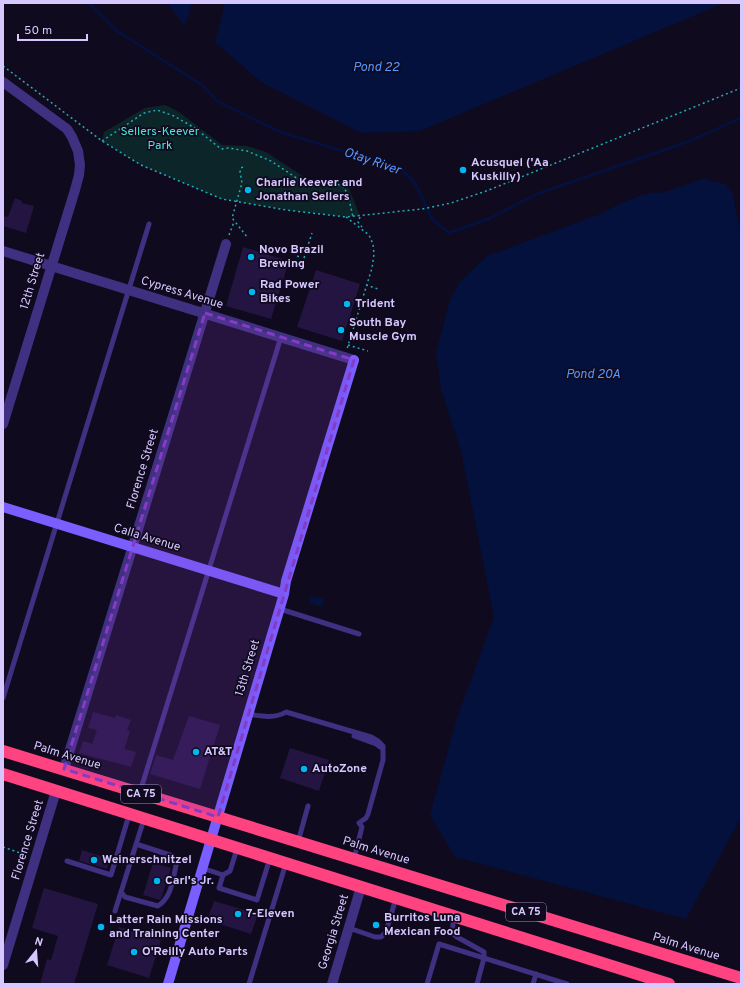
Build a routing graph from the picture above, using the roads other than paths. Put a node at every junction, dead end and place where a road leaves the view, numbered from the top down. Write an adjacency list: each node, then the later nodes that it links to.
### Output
1 (3, 82): 5 (street, 12th Street)
2 (149, 224): 6 (lane)
3 (226, 242): 7 (street, Florence Street)
4 (3, 251): 5 (street, Cypress Avenue)
5 (51, 266): 6 (street, Cypress Avenue); 10 (street, 12th Street)
6 (129, 290): 7 (street, Cypress Avenue); 12 (lane)
7 (205, 313): 8 (street, Cypress Avenue); 13 (street, Florence Street)
8 (281, 337): 9 (street, Cypress Avenue); 14 (lane)
9 (354, 360): 15 (street, 13th Street)
10 (3, 424)
11 (3, 507): 12 (street, Calla Avenue)
12 (57, 524): 13 (street, Calla Avenue); 18 (lane)
13 (132, 547): 14 (street, Calla Avenue); 21 (street, Florence Street)
14 (209, 571): 15 (street, Calla Avenue); 24 (lane)
15 (284, 594): 16 (street, 13th Street)
16 (280, 609): 17 (lane); 19 (street, 13th Street)
17 (359, 634)
18 (3, 698)
19 (248, 714): 27 (street, 13th Street); 34 (lane)
20 (3, 751): 21 (highway, Palm Avenue / CA 75)
21 (64, 769): 24 (highway, Palm Avenue / CA 75)
22 (3, 774): 23 (highway, CA 75)
23 (56, 791): 26 (highway, CA 75); 46 (street, Florence Street)
24 (140, 793): 27 (highway, Palm Avenue / CA 75)
25 (308, 806): 30 (lane)
26 (129, 814): 28 (highway, CA 75); 35 (lane)
27 (218, 817): 29 (street, 13th Street); 30 (highway, Palm Avenue / CA 75)
28 (144, 818): 29 (highway, CA 75); 31 (lane)
29 (210, 840): 32 (highway, CA 75); 37 (street, 13th Street)
30 (298, 842): 34 (highway, Palm Avenue / CA 75)
31 (136, 844): 40 (lane); 40 (lane)
32 (237, 848): 33 (highway, CA 75); 38 (lane)
33 (270, 858): 36 (highway, CA 75); 38 (lane)
34 (354, 859): 48 (highway, Palm Avenue / CA 75)
35 (67, 861)
36 (286, 863): 39 (highway, CA 75); 50 (lane)
37 (202, 868): 38 (lane); 49 (street, 13th Street)
38 (222, 875)
39 (361, 887): 41 (highway, CA 75); 44 (street, Georgia Street)
40 (121, 892): 42 (lane)
41 (396, 898): 43 (highway, CA 75); 44 (lane)
42 (115, 911)
43 (454, 916): 45 (lane); 56 (highway, CA 75)
44 (349, 928): 51 (street, Georgia Street)
45 (484, 958): 47 (lane); 52 (lane); 53 (lane)
46 (3, 965)
47 (536, 974): 54 (lane); 55 (lane)
48 (741, 978)
49 (168, 984)
50 (249, 984)
51 (332, 984)
52 (427, 984)
53 (477, 984)
54 (533, 984)
55 (568, 984)
56 (669, 984)

